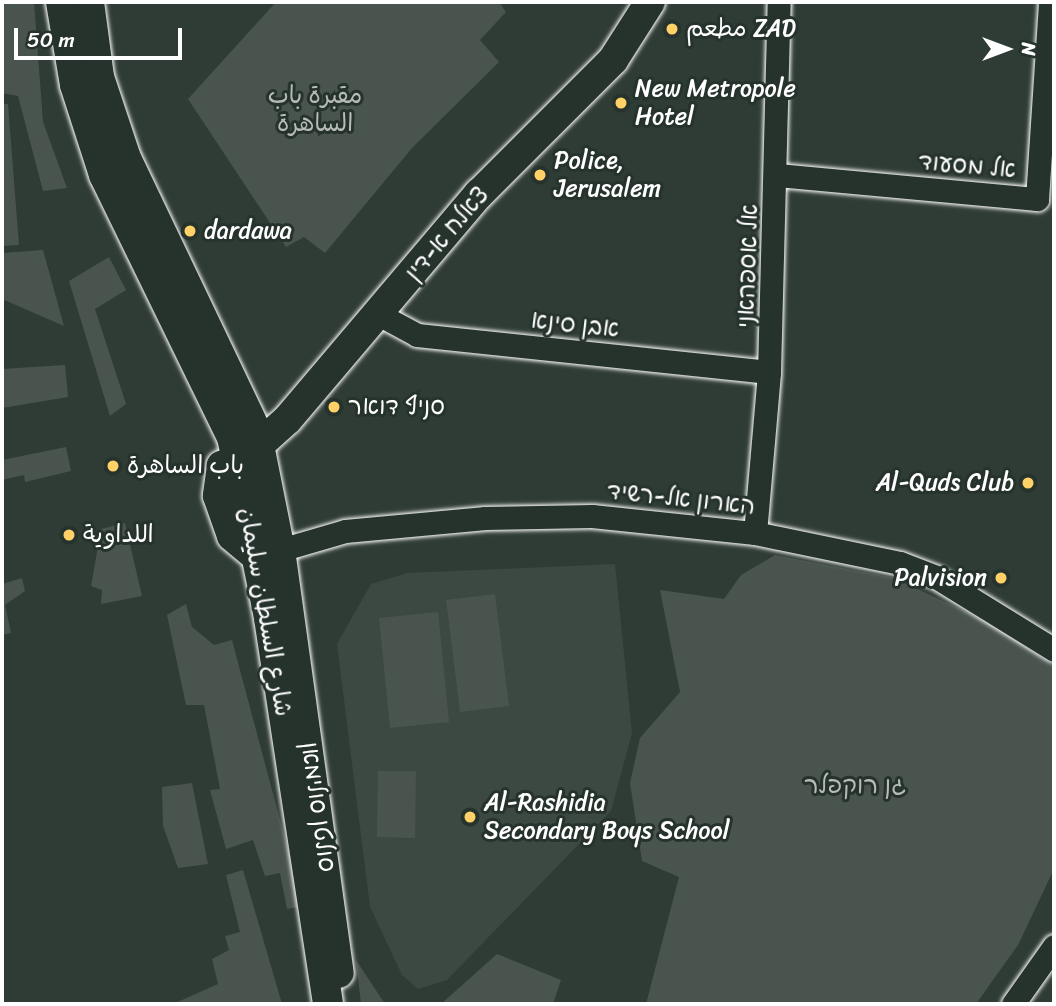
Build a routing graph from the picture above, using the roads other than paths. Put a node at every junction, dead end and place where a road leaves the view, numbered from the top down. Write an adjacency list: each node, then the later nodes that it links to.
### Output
1 (61, 2): 9 (street)
2 (89, 2): 9 (street)
3 (650, 2): 7 (street, צאלח א-דין)
4 (779, 2): 6 (street, אל אספהאני)
5 (1050, 2): 6 (street, אל מסעוד)
6 (778, 175): 8 (street, אל אספהאני)
7 (380, 315): 8 (street, אבן סינא); 9 (street, צאלח א-דין)
8 (769, 372): 10 (street, אל אספהאני)
9 (248, 452): 11 (street, סולטן סולימאן); 11 (street, צאלח א-דין)
10 (755, 533): 11 (street, הארון אל-רשיד); 12 (street, הארון אל-רשיד)
11 (269, 554): 14 (street, شارع السلطان سليمان); 15 (street, סולטן סולימאן)
12 (1054, 650)
13 (1054, 947): 16 (street)
14 (328, 1004)
15 (343, 1004)
16 (1013, 1004)

